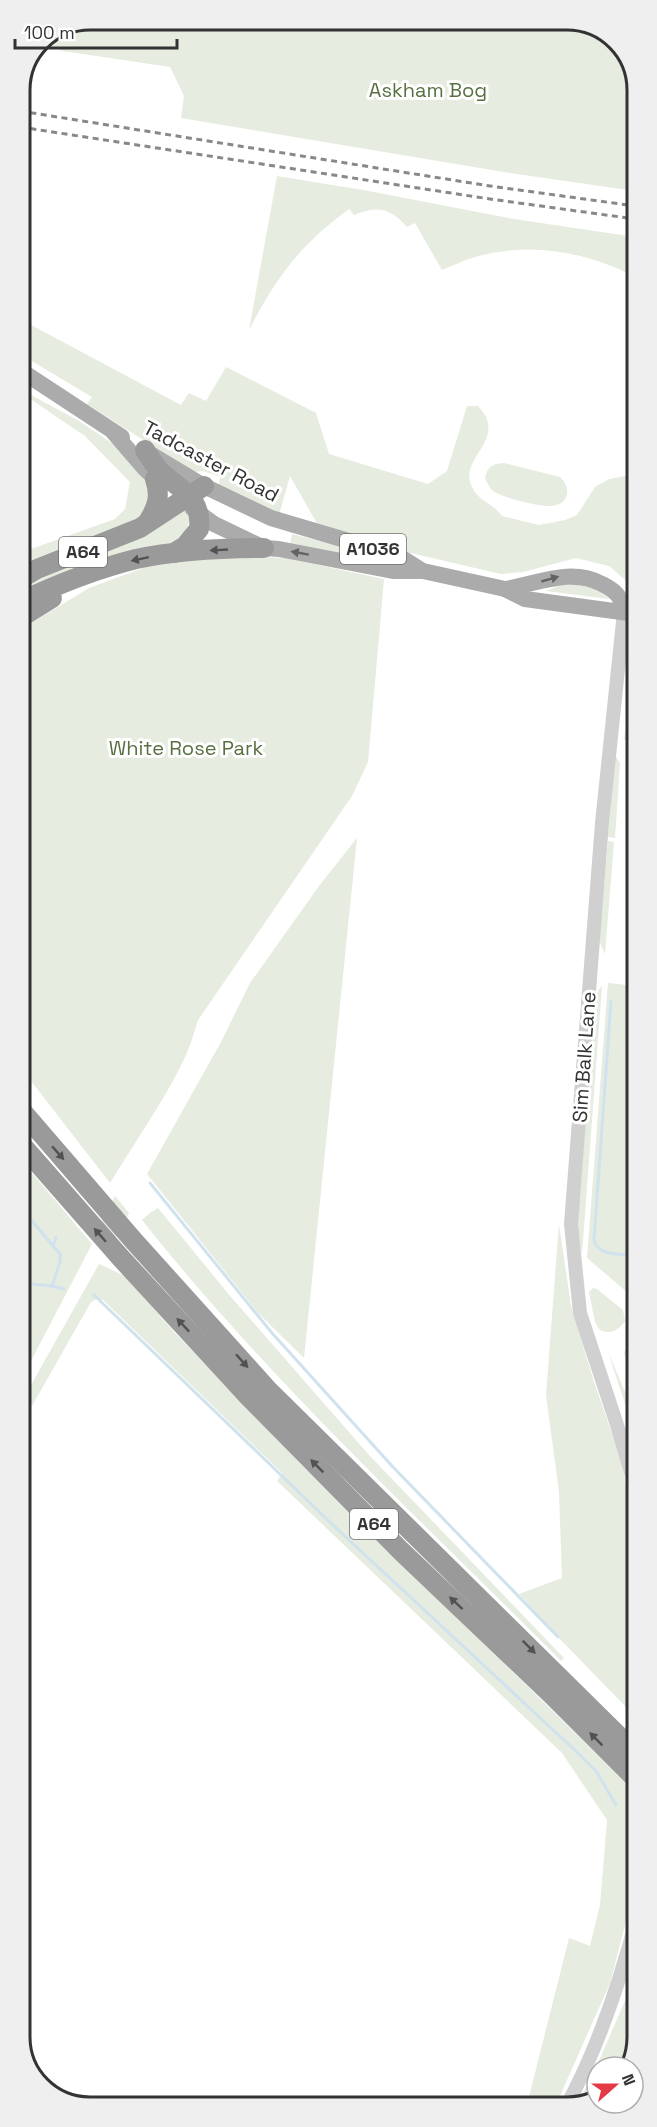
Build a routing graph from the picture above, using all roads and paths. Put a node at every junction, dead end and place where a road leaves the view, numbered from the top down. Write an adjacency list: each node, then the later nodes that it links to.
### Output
1 (30, 377): 2 (main road, Tadcaster Road / A1036)
2 (114, 433): 3 (main road, Tadcaster Road / A1036); 4 (main road, Tadcaster Road / A1036)
3 (145, 450): 5 (highway)
4 (155, 479): 5 (main road, Tadcaster Road / A1036); 6 (highway)
5 (193, 499): 6 (highway, A64); 7 (main road, Tadcaster Road / A1036); 8 (highway); 10 (main road, Tadcaster Road / A1036)
6 (146, 525): 11 (highway, A64)
7 (264, 548): 8 (highway, A64, one-way to 8); 10 (main road, Tadcaster Road / A1036, one-way to 7)
8 (174, 553): 9 (highway, A64, one-way to 9)
9 (107, 567): 13 (highway, A64); 15 (highway, A64)
10 (423, 571): 12 (main road, Tadcaster Road / A1036)
11 (30, 573)
12 (505, 589): 14 (main road, Tadcaster Road / A1036, one-way to 14); 16 (main road, Tadcaster Road / A1036)
13 (30, 597)
14 (627, 609)
15 (30, 612)
16 (627, 613)
17 (627, 636): 20 (street, Sim Balk Lane)
18 (30, 1121): 21 (highway, A64, one-way to 21)
19 (30, 1154): 22 (highway, A64, one-way to 19)
20 (627, 1459)
21 (627, 1744)
22 (627, 1770)
23 (627, 1957): 24 (street)
24 (572, 2096)

